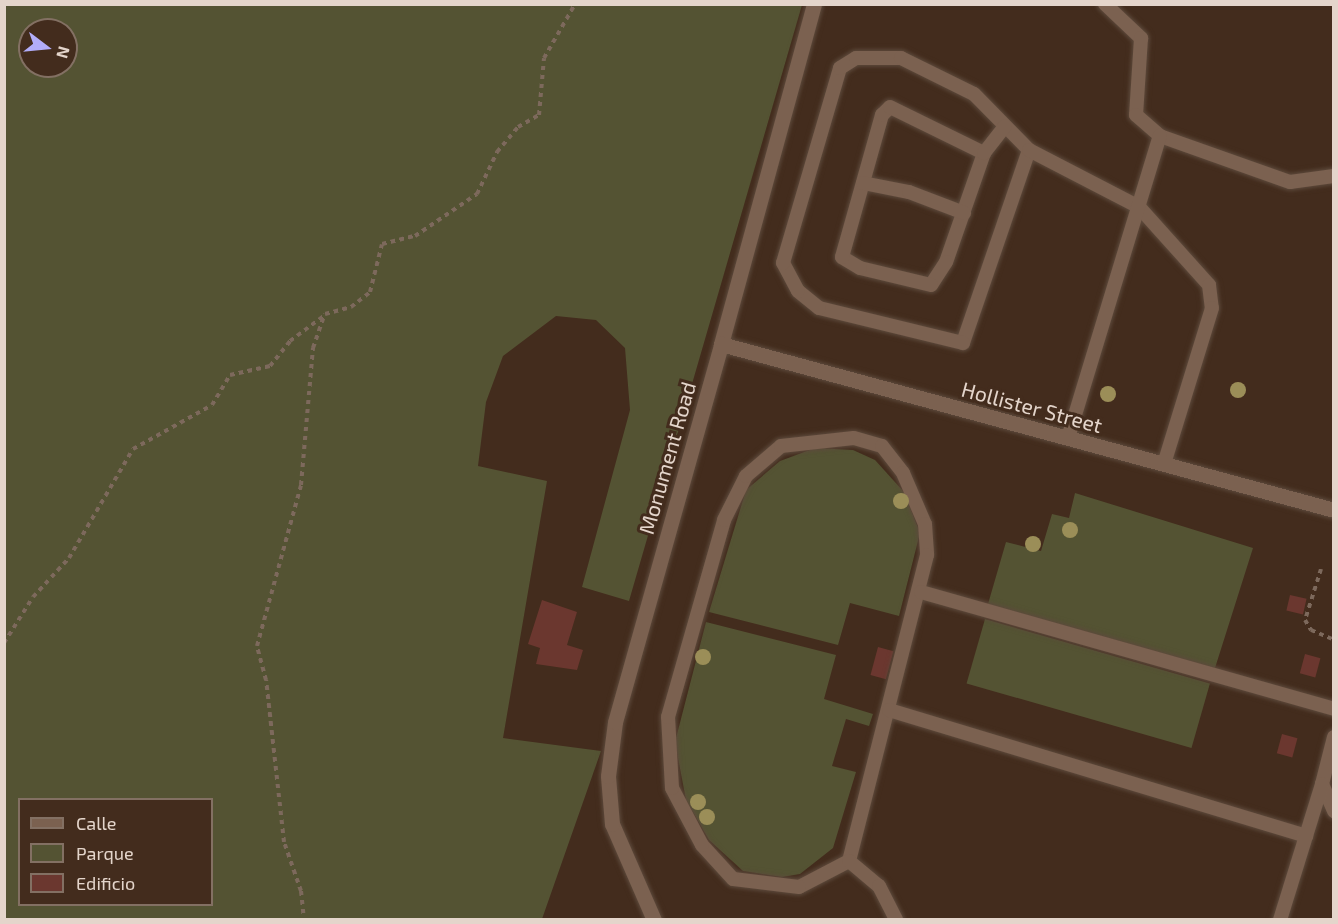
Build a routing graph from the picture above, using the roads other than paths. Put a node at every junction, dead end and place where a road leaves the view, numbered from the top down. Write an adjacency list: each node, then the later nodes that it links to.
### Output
1 (814, 4): 11 (street, Monument Road)
2 (1105, 4): 4 (lane)
3 (1005, 126): 5 (lane); 5 (lane); 6 (lane)
4 (1160, 136): 7 (lane); 9 (lane)
5 (1029, 150): 9 (lane)
6 (984, 153): 8 (lane); 10 (lane)
7 (1334, 176)
8 (862, 183): 10 (lane); 10 (lane)
9 (1139, 207): 12 (lane); 13 (lane)
10 (964, 213)
11 (720, 344): 12 (street, Hollister Street); 23 (street, Monument Road)
12 (1068, 438): 13 (street, Hollister Street)
13 (1164, 464): 14 (street, Hollister Street)
14 (1334, 510)
15 (921, 592): 16 (lane); 17 (lane); 22 (lane)
16 (1334, 709)
17 (889, 710): 21 (lane); 22 (lane)
18 (1334, 737): 19 (lane)
19 (1322, 784): 20 (lane); 21 (lane)
20 (1334, 811)
21 (1306, 836): 25 (lane)
22 (849, 861): 24 (lane)
23 (654, 920)
24 (896, 920)
25 (1280, 920)

